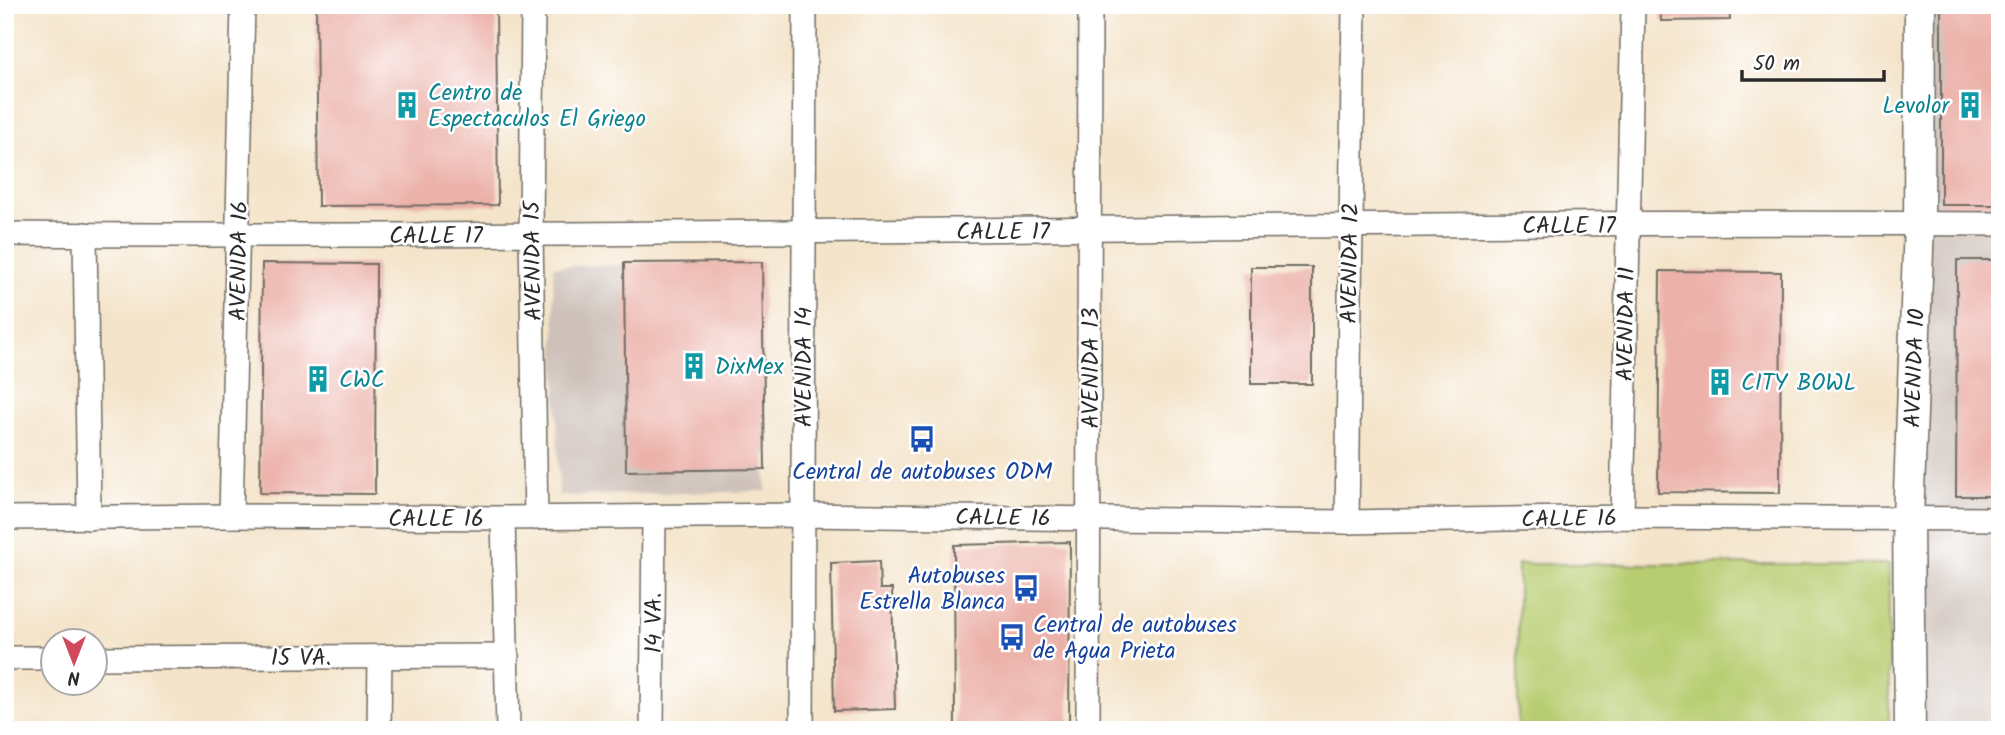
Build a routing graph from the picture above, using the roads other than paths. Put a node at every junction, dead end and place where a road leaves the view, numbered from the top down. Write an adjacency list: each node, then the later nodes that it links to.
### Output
1 (243, 5): 17 (street, AVENIDA 16)
2 (533, 5): 16 (street, AVENIDA 15)
3 (805, 5): 13 (street, AVENIDA 14)
4 (1090, 5): 12 (street, AVENIDA 13)
5 (1354, 5): 11 (street, AVENIDA 12)
6 (1633, 5): 9 (street, AVENIDA 11)
7 (1920, 5): 8 (main road, AVENIDA 10)
8 (1919, 224): 9 (street, CALLE 17); 10 (street, CALLE 17); 27 (main road, AVENIDA 10)
9 (1627, 225): 11 (street, CALLE 17); 23 (street, AVENIDA 11)
10 (2000, 225)
11 (1349, 226): 12 (street, CALLE 17); 29 (street, AVENIDA 12)
12 (1089, 230): 13 (street, CALLE 17); 26 (street, AVENIDA 13)
13 (804, 232): 16 (street, CALLE 17); 18 (street, AVENIDA 14)
14 (5, 234): 15 (street, CALLE 17)
15 (85, 234): 17 (street, CALLE 17); 21 (street)
16 (531, 235): 17 (street, CALLE 17); 22 (street, AVENIDA 15)
17 (239, 236): 19 (street, AVENIDA 16)
18 (801, 515): 20 (street, CALLE 16); 26 (street, CALLE 16); 38 (street, AVENIDA 14)
19 (231, 516): 21 (street, CALLE 16); 25 (street, CALLE 16)
20 (654, 516): 22 (street, CALLE 16); 37 (street, 14 VA.)
21 (89, 517): 24 (street, CALLE 16)
22 (536, 517): 25 (street, CALLE 16)
23 (1622, 517): 27 (street, CALLE 16); 29 (street, CALLE 16)
24 (5, 519)
25 (503, 519): 30 (street)
26 (1090, 519): 29 (street, CALLE 16); 39 (street, AVENIDA 13)
27 (1908, 519): 28 (street, CALLE 16); 40 (main road, AVENIDA 10)
28 (2000, 519)
29 (1347, 522)
30 (507, 656): 32 (street, 15 VA.); 36 (street)
31 (108, 657): 32 (street, 15 VA.)
32 (380, 657): 35 (street)
33 (5, 658): 34 (street)
34 (38, 658)
35 (379, 730)
36 (508, 730)
37 (652, 730)
38 (802, 730)
39 (1088, 730)
40 (1909, 730)

